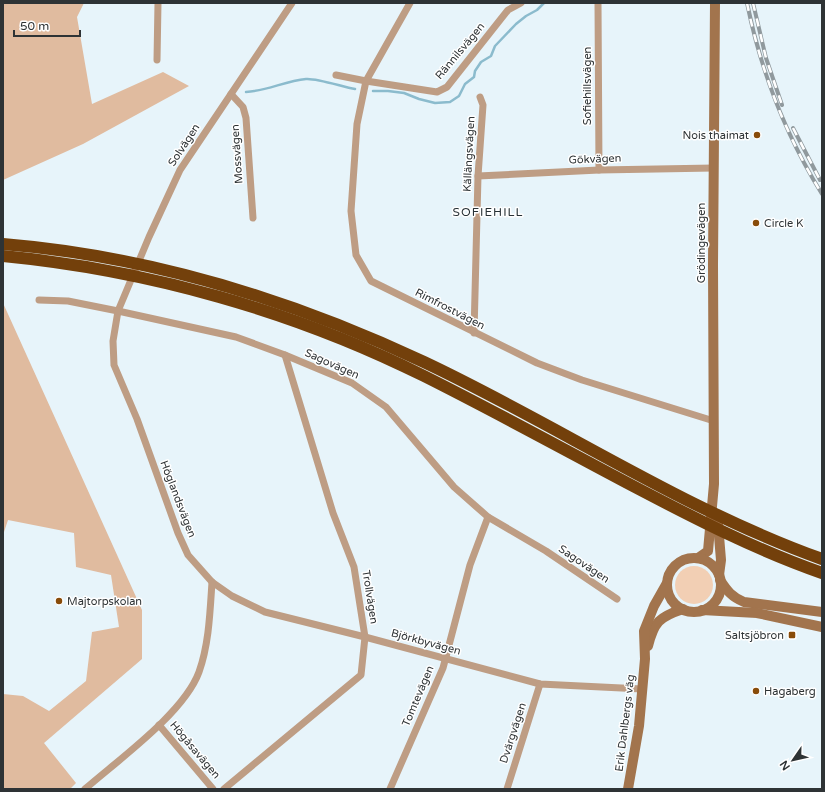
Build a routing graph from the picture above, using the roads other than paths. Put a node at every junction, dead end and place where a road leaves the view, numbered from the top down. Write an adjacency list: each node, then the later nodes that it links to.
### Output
1 (158, 3): 7 (street)
2 (292, 3): 10 (street, Solvägen)
3 (410, 3): 9 (street, Rimfrostvägen)
4 (521, 3): 9 (street, Rännilsvägen)
5 (598, 3): 13 (street, Sofiehillsvägen)
6 (715, 3): 12 (street, Grödingevägen)
7 (157, 60)
8 (336, 75): 9 (street, Rännilsvägen)
9 (366, 82): 20 (street, Rimfrostvägen)
10 (231, 94): 15 (street, Mossvägen); 19 (street, Solvägen)
11 (480, 97): 14 (street, Källängsvägen)
12 (714, 168): 13 (street, Gökvägen); 22 (street, Grödingevägen)
13 (599, 170): 14 (street, Gökvägen)
14 (478, 176): 20 (street, Källängsvägen)
15 (253, 218)
16 (3, 244): 26 (highway)
17 (3, 256): 27 (highway)
18 (39, 300): 19 (street, Sagovägen)
19 (118, 311): 21 (street, Sagovägen); 29 (street, Höglandsvägen)
20 (474, 333): 22 (street, Rimfrostvägen)
21 (285, 355): 24 (street, Sagovägen); 36 (street, Trollvägen)
22 (714, 421): 23 (street, Grödingevägen)
23 (714, 484): 25 (street, Grödingevägen); 28 (street, Grödingevägen)
24 (488, 518): 31 (street, Sagovägen); 37 (street, Tomtevägen)
25 (698, 558): 28 (street); 30 (street, Grödingevägen)
26 (822, 560)
27 (822, 574)
28 (720, 577): 33 (street, Grödingevägen); 34 (street)
29 (212, 582): 36 (street, Björkbyvägen); 41 (street)
30 (667, 583): 32 (street); 38 (street, Erik Dahlbergs väg)
31 (617, 600)
32 (682, 609): 33 (street); 38 (street, Erik Dahlbergs väg)
33 (702, 610): 35 (street)
34 (822, 612)
35 (822, 627)
36 (364, 637): 37 (street, Björkbyvägen); 44 (street, Trollvägen)
37 (446, 659): 39 (street, Björkbyvägen); 45 (street, Tomtevägen)
38 (645, 660): 40 (street, Erik Dahlbergs väg)
39 (540, 684): 40 (street, Björkbyvägen); 46 (street, Dvärgvägen)
40 (642, 689): 47 (street, Erik Dahlbergs väg)
41 (159, 725): 42 (street); 43 (street, Högåsavägen)
42 (85, 789)
43 (213, 789)
44 (224, 789)
45 (390, 789)
46 (507, 789)
47 (628, 789)

